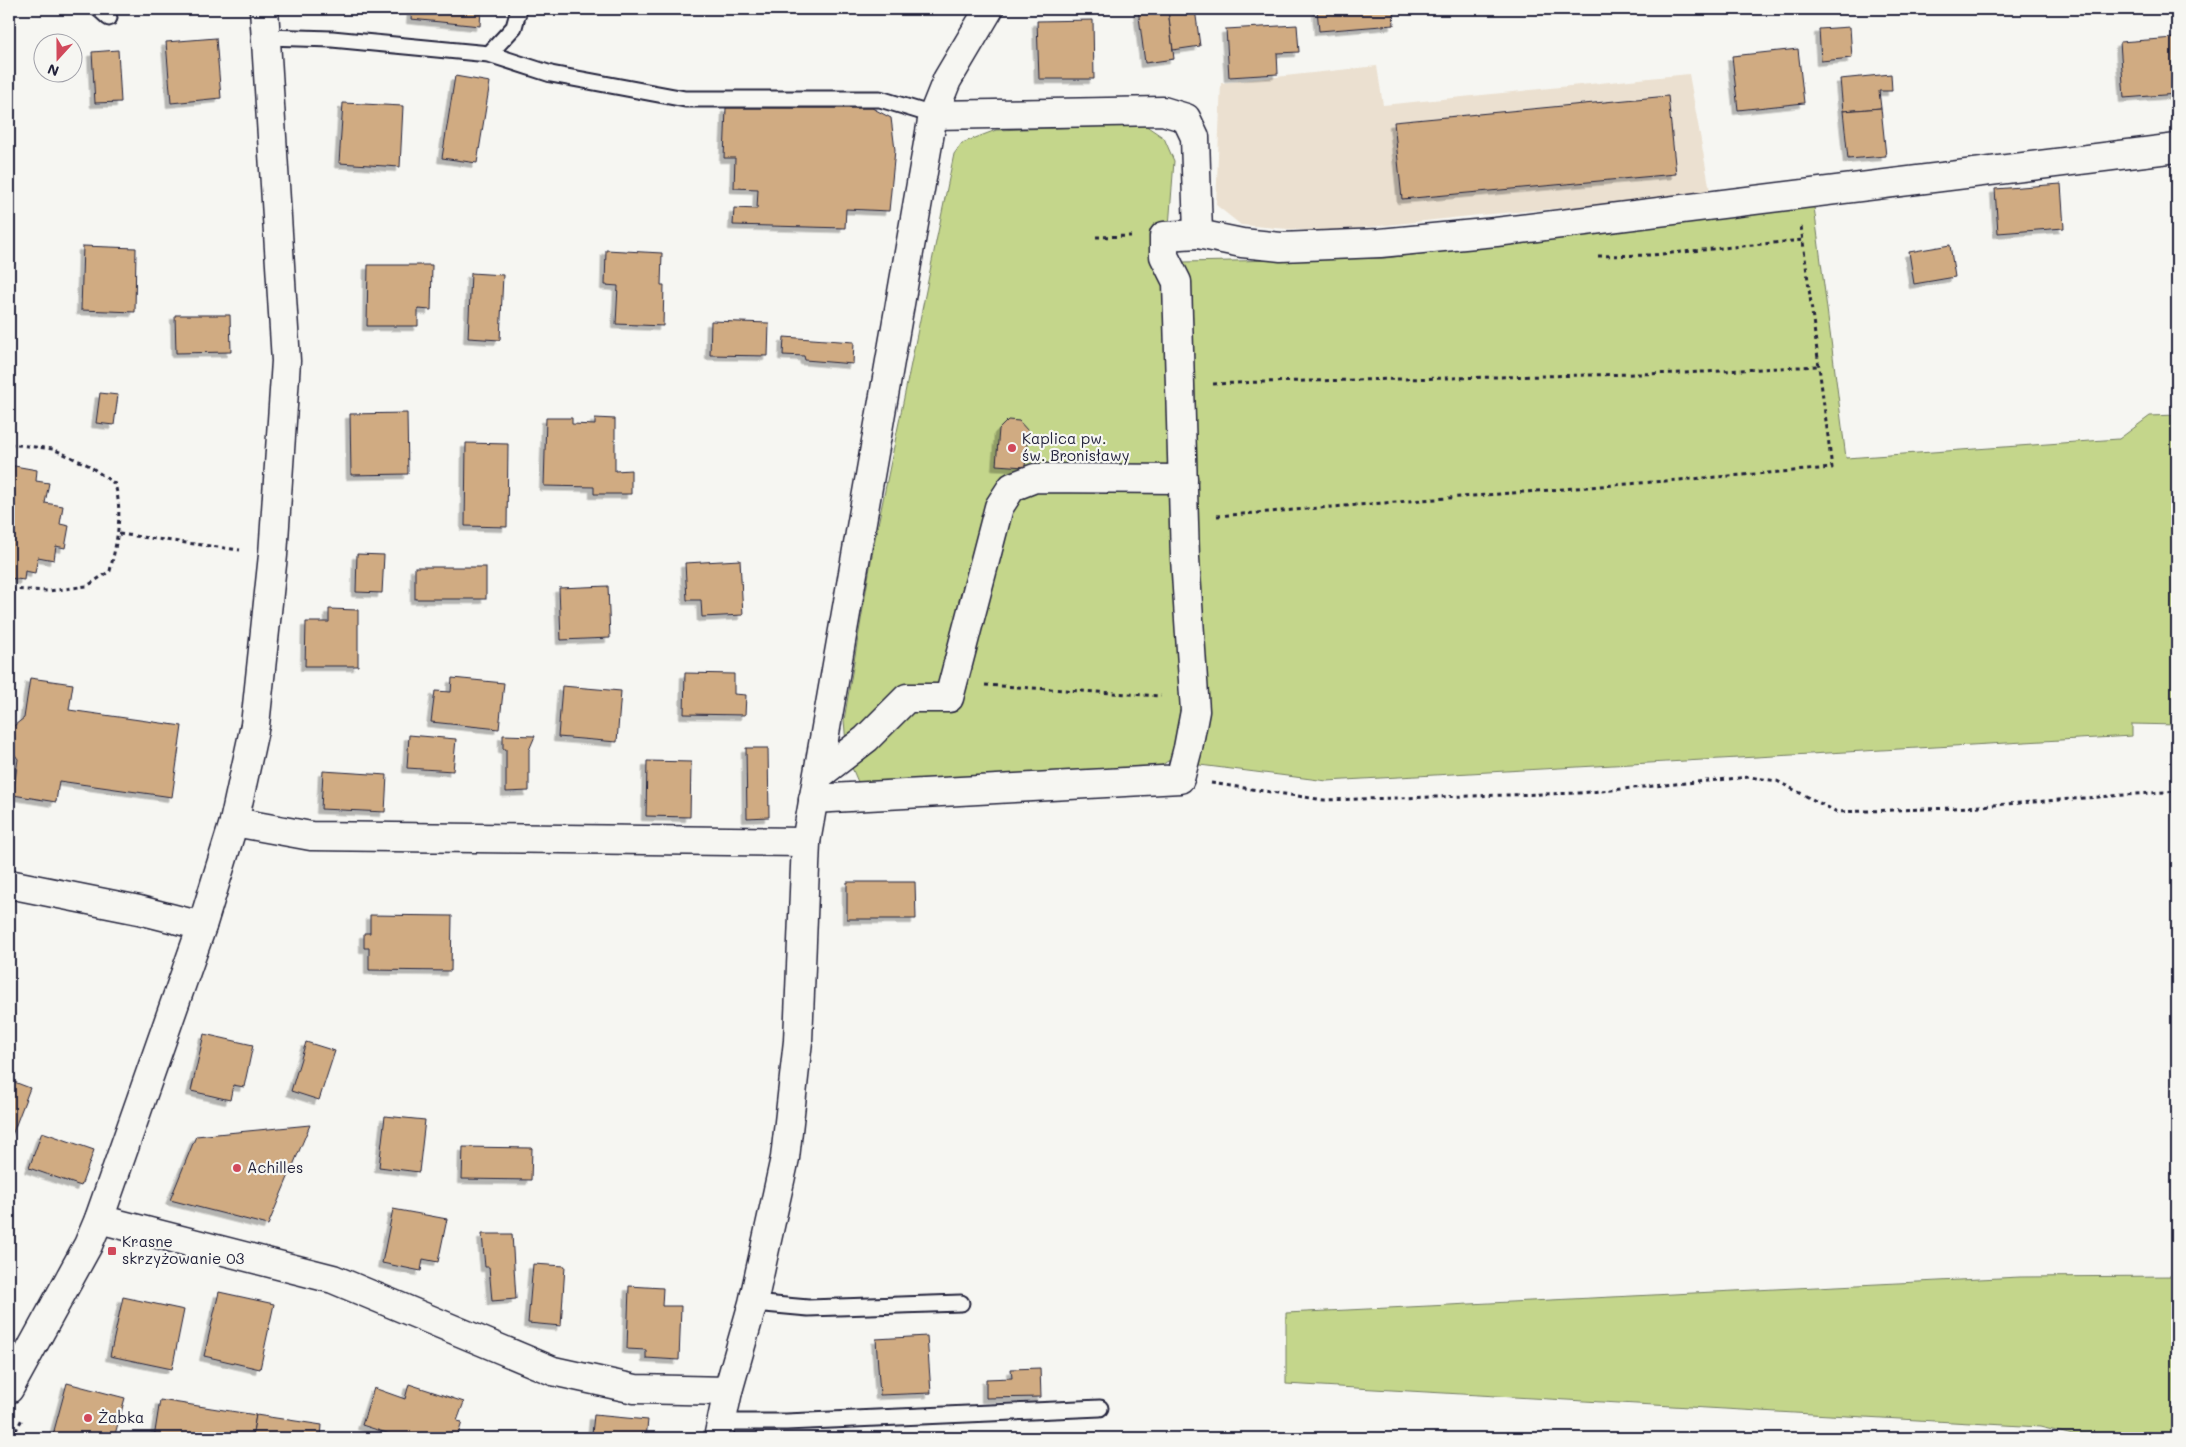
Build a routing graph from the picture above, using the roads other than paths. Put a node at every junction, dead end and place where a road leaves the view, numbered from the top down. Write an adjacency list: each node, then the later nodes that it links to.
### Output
1 (264, 9): 4 (street)
2 (520, 9): 5 (lane)
3 (989, 9): 6 (street)
4 (266, 37): 5 (lane); 11 (street)
5 (489, 54): 6 (lane)
6 (933, 115): 8 (street); 10 (street)
7 (2177, 148): 8 (street)
8 (1198, 234): 9 (street)
9 (1183, 480): 10 (street); 10 (street)
10 (816, 787): 12 (street)
11 (234, 822): 12 (street); 14 (street)
12 (806, 842): 16 (street)
13 (9, 884): 14 (street)
14 (202, 926): 15 (street)
15 (99, 1219): 18 (street); 19 (street)
16 (754, 1302): 17 (lane); 19 (street)
17 (961, 1303)
18 (9, 1389)
19 (728, 1391): 21 (street)
20 (1100, 1408): 21 (lane)
21 (719, 1430)

